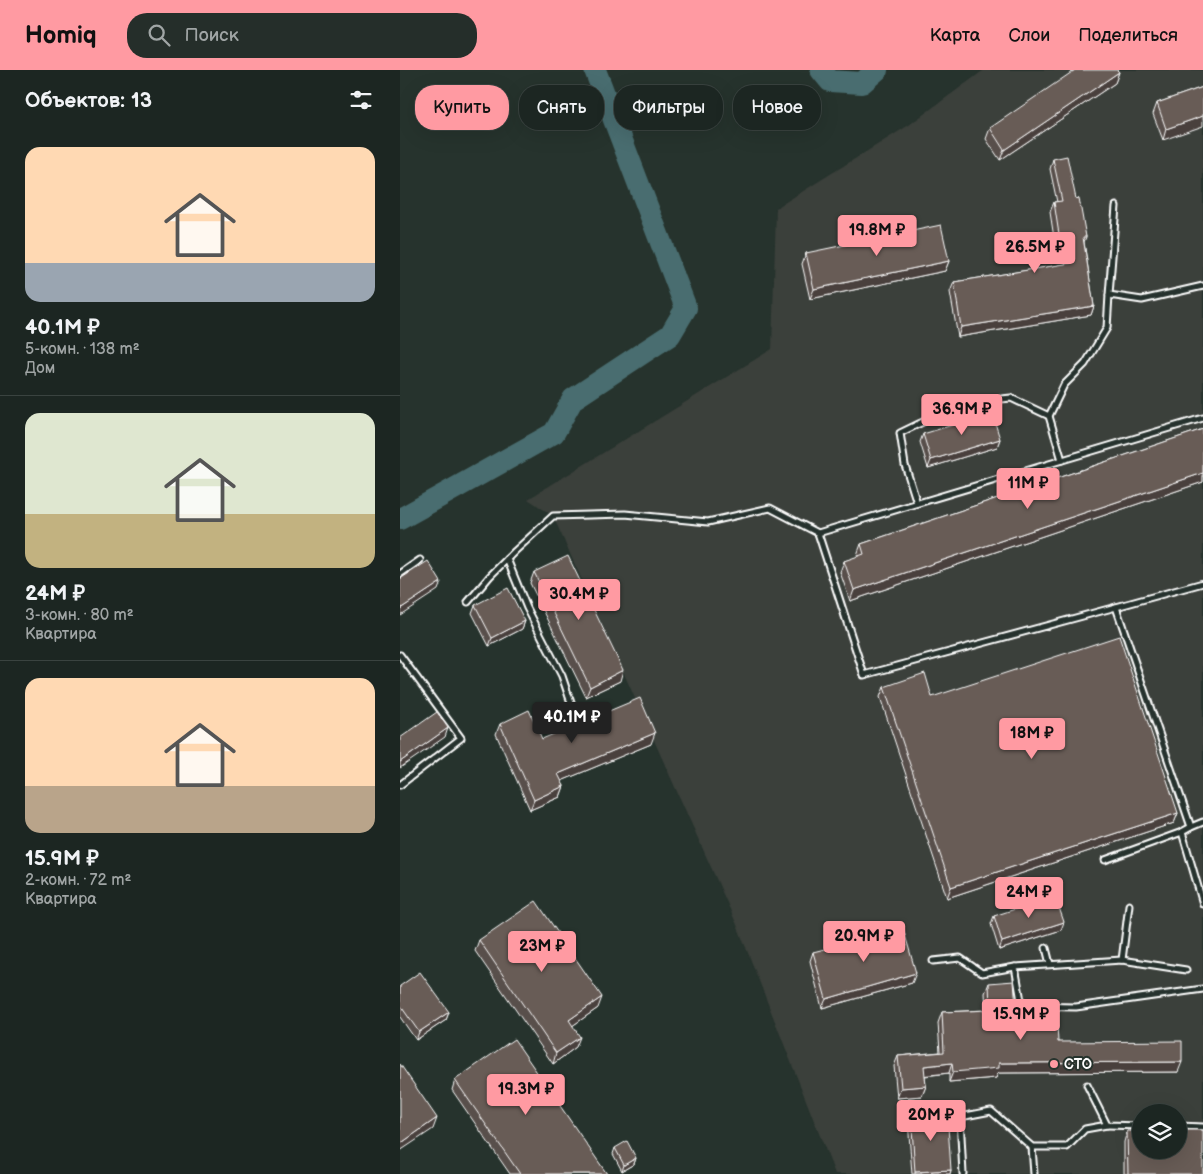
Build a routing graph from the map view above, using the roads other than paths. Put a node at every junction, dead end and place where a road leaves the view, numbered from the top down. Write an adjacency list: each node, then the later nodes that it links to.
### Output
1 (1116, 206): 3 (lane)
2 (1203, 286): 3 (lane)
3 (1109, 295): 4 (lane)
4 (1049, 416): 6 (lane); 7 (lane)
5 (1203, 418): 6 (lane)
6 (1062, 460): 7 (lane)
7 (918, 503): 8 (lane)
8 (818, 533): 9 (lane); 14 (lane)
9 (507, 559): 13 (lane); 16 (lane)
10 (420, 560): 11 (lane)
11 (400, 574)
12 (1203, 583): 14 (lane)
13 (468, 602)
14 (1116, 607): 19 (lane)
15 (400, 655): 17 (lane)
16 (574, 712)
17 (400, 785)
18 (1203, 822): 19 (lane)
19 (1191, 827): 20 (lane)
20 (1182, 832): 21 (lane); 22 (lane)
21 (1105, 860)
22 (1203, 904)
23 (1129, 905): 25 (lane)
24 (1046, 948): 27 (lane)
25 (1122, 960): 27 (lane); 29 (lane)
26 (933, 962): 28 (lane)
27 (1050, 964): 28 (lane)
28 (1015, 967): 30 (lane)
29 (1186, 970)
30 (1203, 989)
31 (1087, 1085): 32 (lane)
32 (1108, 1125): 33 (lane); 36 (lane)
33 (1132, 1126)
34 (1187, 1126): 35 (lane)
35 (1203, 1127)
36 (1032, 1147): 37 (lane); 38 (lane)
37 (963, 1174)
38 (1034, 1174)

